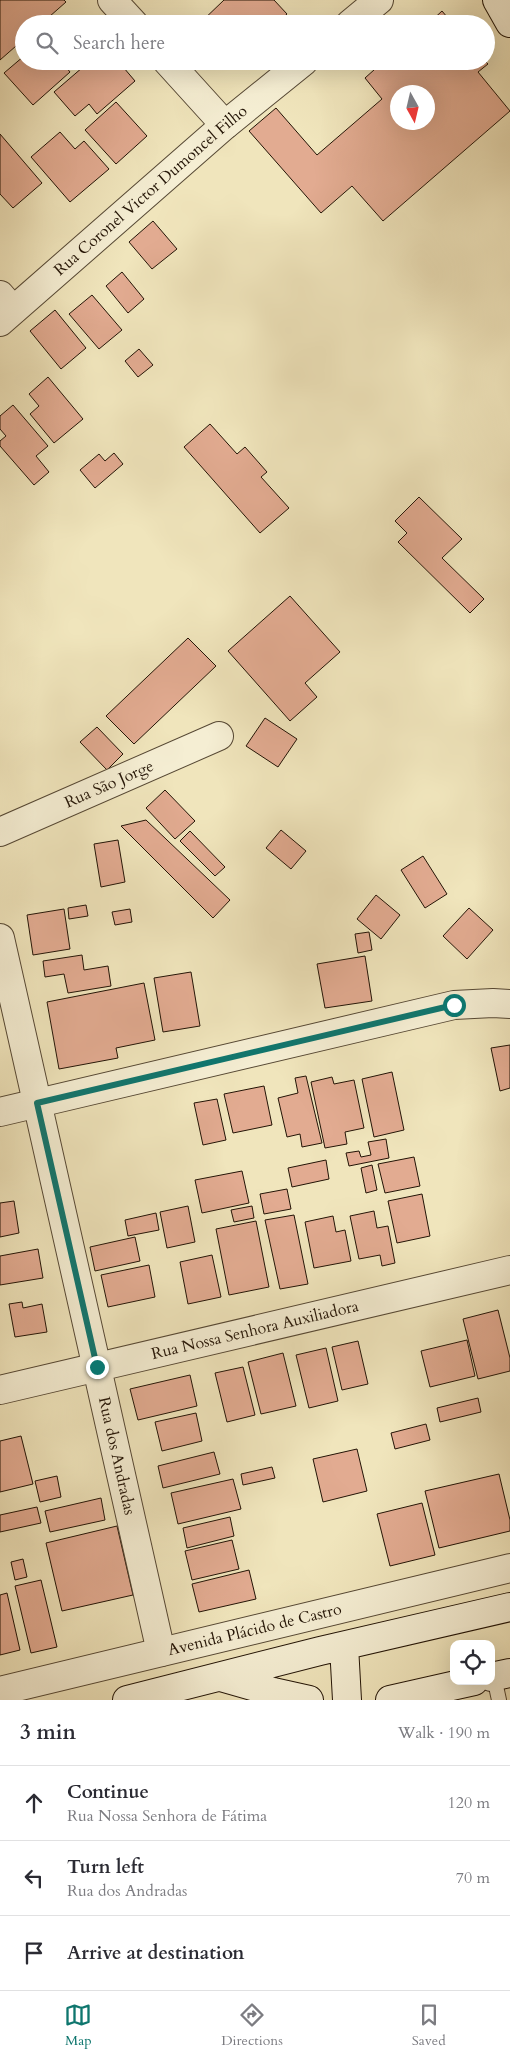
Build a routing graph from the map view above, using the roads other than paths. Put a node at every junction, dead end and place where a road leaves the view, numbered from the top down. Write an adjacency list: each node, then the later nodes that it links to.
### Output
1 (112, 0): 4 (street)
2 (378, 0): 5 (street)
3 (497, 0): 6 (street)
4 (126, 15)
5 (360, 15)
6 (510, 23)
7 (176, 70): 9 (street)
8 (293, 70): 9 (street, Rua Coronel Victor Dumoncel Filho)
9 (225, 125): 10 (street, Rua Coronel Victor Dumoncel Filho)
10 (4, 309)
11 (218, 736): 12 (street, Rua São Jorge)
12 (0, 832)
13 (0, 938): 15 (street, Rua dos Andradas)
14 (510, 1004): 15 (street)
15 (37, 1103): 16 (street); 18 (street, Rua dos Andradas)
16 (0, 1112)
17 (510, 1270): 18 (street, Rua Nossa Senhora Auxiliadora)
18 (97, 1367): 19 (street, Rua Nossa Senhora Auxiliadora); 23 (street, Rua dos Andradas)
19 (0, 1390)
20 (510, 1568): 23 (street, Avenida Plácido de Castro)
21 (510, 1607): 22 (street)
22 (344, 1646): 24 (street); 29 (street)
23 (161, 1652): 26 (street, Avenida Plácido de Castro)
24 (221, 1677): 27 (street); 28 (street)
25 (477, 1685): 30 (street)
26 (8, 1693)
27 (127, 1700)
28 (309, 1700)
29 (347, 1700)
30 (390, 1700)

